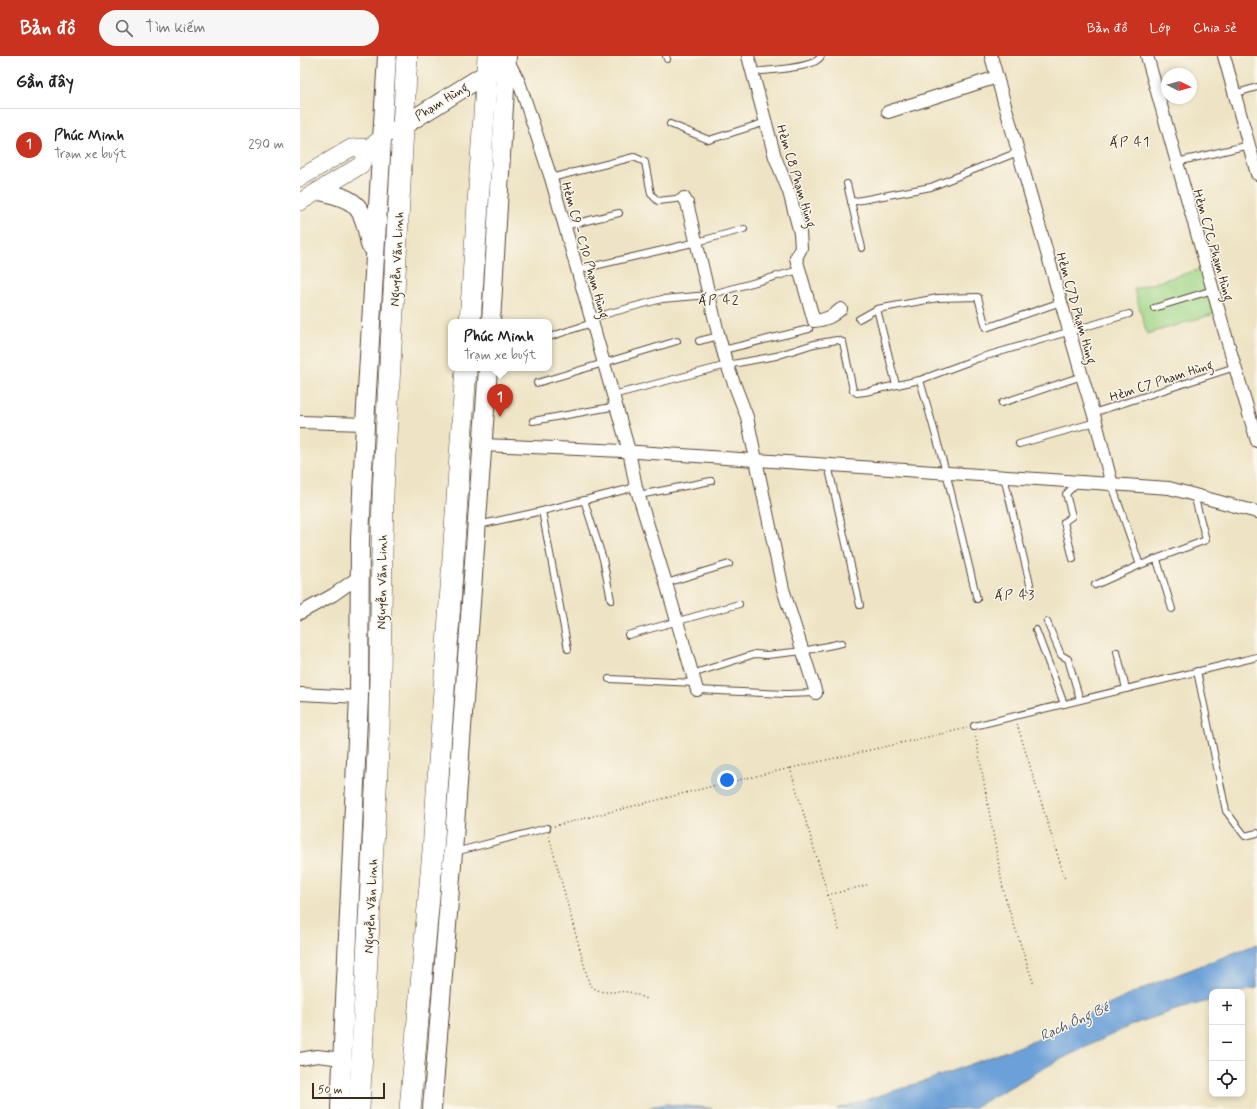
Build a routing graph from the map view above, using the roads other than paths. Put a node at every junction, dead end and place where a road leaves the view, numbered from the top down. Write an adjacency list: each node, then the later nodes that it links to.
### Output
1 (387, 56): 17 (main road, Nguyễn Văn Linh)
2 (407, 56): 16 (highway, Nguyễn Văn Linh)
3 (748, 56): 9 (street, Hẻm C8 Phạm Hùng)
4 (821, 56): 9 (lane)
5 (991, 56): 10 (street, Hẻm C7D Phạm Hùng)
6 (1147, 56): 20 (street, Hẻm C7C Phạm Hùng)
7 (1224, 56): 12 (street)
8 (501, 60): 16 (main road, Phạm Hùng); 23 (street, Hẻm C9 - C10 Phạm Hùng); 44 (highway); 45 (main road)
9 (753, 72): 14 (street, Hẻm C8 Phạm Hùng)
10 (997, 78): 13 (street); 19 (street, Hẻm C7D Phạm Hùng)
11 (1257, 87): 12 (lane)
12 (1234, 94): 18 (street)
13 (888, 112)
14 (766, 122): 15 (lane); 35 (street, Hẻm C8 Phạm Hùng)
15 (670, 124)
16 (403, 125): 17 (main road, Phạm Hùng); 125 (highway, Nguyễn Văn Linh)
17 (376, 143): 22 (main road, Phạm Hùng); 25 (main road); 36 (main road, Nguyễn Văn Linh)
18 (1249, 145): 20 (lane); 21 (street)
19 (1018, 152): 28 (lane); 39 (street, Hẻm C7D Phạm Hùng)
20 (1176, 162): 37 (street, Hẻm C7C Phạm Hùng)
21 (1257, 170)
22 (300, 178)
23 (551, 178): 26 (lane); 30 (street, Hẻm C9 - C10 Phạm Hùng)
24 (847, 184): 28 (lane)
25 (319, 191): 27 (main road); 36 (main road)
26 (684, 198): 32 (street)
27 (300, 202)
28 (851, 202): 33 (lane)
29 (619, 213): 30 (lane)
30 (565, 226): 34 (street, Hẻm C9 - C10 Phạm Hùng)
31 (744, 229): 32 (lane)
32 (697, 242): 34 (lane); 38 (street)
33 (862, 248)
34 (577, 270): 47 (street, Hẻm C9 - C10 Phạm Hùng)
35 (799, 270): 38 (lane); 40 (street, Hẻm C8 Phạm Hùng)
36 (375, 272): 69 (main road, Nguyễn Văn Linh)
37 (1213, 290): 41 (lane); 57 (street, Hẻm C7C Phạm Hùng)
38 (709, 295): 47 (lane); 51 (street)
39 (1061, 302): 42 (lane); 49 (street, Hẻm C7D Phạm Hùng)
40 (841, 308)
41 (1154, 308)
42 (877, 309): 46 (lane); 63 (lane)
43 (1129, 314): 49 (lane)
44 (470, 319)
45 (491, 319)
46 (859, 319)
47 (592, 320): 50 (lane); 55 (street, Hẻm C9 - C10 Phạm Hùng)
48 (809, 329): 54 (lane)
49 (1069, 331): 60 (street, Hẻm C7D Phạm Hùng); 61 (lane)
50 (552, 335)
51 (719, 336): 53 (lane); 54 (street)
52 (677, 341): 55 (lane)
53 (699, 341)
54 (723, 350): 56 (street)
55 (603, 364): 62 (lane); 64 (street, Hẻm C9 - C10 Phạm Hùng)
56 (727, 365): 63 (lane); 64 (lane); 74 (street)
57 (1235, 367): 66 (lane, Hẻm C7 Phạm Hùng); 70 (street, Hẻm C7C Phạm Hùng)
58 (466, 371): 126 (highway)
59 (488, 371): 72 (main road)
60 (1082, 376): 65 (lane); 66 (street, Hẻm C7D Phạm Hùng)
61 (920, 380): 63 (lane); 76 (lane)
62 (537, 383)
63 (896, 385)
64 (615, 401): 67 (lane); 73 (street, Hẻm C9 - C10 Phạm Hùng)
65 (1002, 403)
66 (1095, 418): 71 (lane, Hẻm C7 Phạm Hùng); 80 (street, Hẻm C7D Phạm Hùng)
67 (533, 421)
68 (300, 422): 69 (street)
69 (365, 424): 91 (main road, Nguyễn Văn Linh)
70 (1257, 441)
71 (1019, 444)
72 (483, 445): 73 (street); 86 (main road)
73 (629, 451): 74 (street); 81 (street, Hẻm C9 - C10 Phạm Hùng)
74 (756, 460): 75 (street); 107 (street)
75 (828, 465): 76 (street); 98 (lane)
76 (946, 472): 77 (street); 95 (lane)
77 (1004, 477): 79 (street); 94 (lane)
78 (711, 481): 81 (lane)
79 (1078, 482): 80 (street); 87 (lane)
80 (1112, 485): 82 (street); 90 (lane, Hẻm C7D Phạm Hùng)
81 (637, 491): 83 (lane); 92 (street, Hẻm C9 - C10 Phạm Hùng)
82 (1194, 495): 85 (street); 88 (lane)
83 (584, 500): 84 (lane); 96 (lane)
84 (542, 511): 86 (lane); 106 (lane)
85 (1257, 512)
86 (477, 525): 122 (main road)
87 (1072, 559)
88 (1157, 560): 90 (lane); 99 (lane)
89 (729, 564): 92 (lane)
90 (1140, 565): 93 (lane)
91 (360, 576): 100 (street); 116 (main road, Nguyễn Văn Linh)
92 (666, 583): 101 (street, Hẻm C9 - C10 Phạm Hùng)
93 (1095, 585)
94 (1031, 588)
95 (977, 599)
96 (611, 600)
97 (739, 604): 101 (lane)
98 (860, 605)
99 (1172, 609)
100 (300, 613)
101 (677, 622): 104 (lane); 112 (street, Hẻm C9 - C10 Phạm Hùng)
102 (1047, 622): 117 (lane)
103 (1036, 630): 118 (lane)
104 (628, 635)
105 (842, 643): 107 (lane)
106 (568, 649)
107 (803, 651): 112 (lane); 114 (street)
108 (1117, 652): 113 (lane)
109 (1257, 657): 110 (lane)
110 (1197, 671): 113 (lane); 121 (lane)
111 (608, 679): 112 (lane)
112 (695, 682): 114 (lane)
113 (1126, 689): 117 (lane)
114 (816, 693)
115 (300, 694): 116 (street)
116 (359, 697): 124 (main road, Nguyễn Văn Linh)
117 (1080, 700): 118 (lane)
118 (1064, 704): 119 (lane)
119 (974, 726)
120 (547, 828): 122 (lane)
121 (1257, 833)
122 (453, 852): 127 (main road)
123 (300, 1059): 124 (street)
124 (343, 1059): 125 (main road, Nguyễn Văn Linh)
125 (343, 1107)
126 (410, 1109)
127 (432, 1109)

